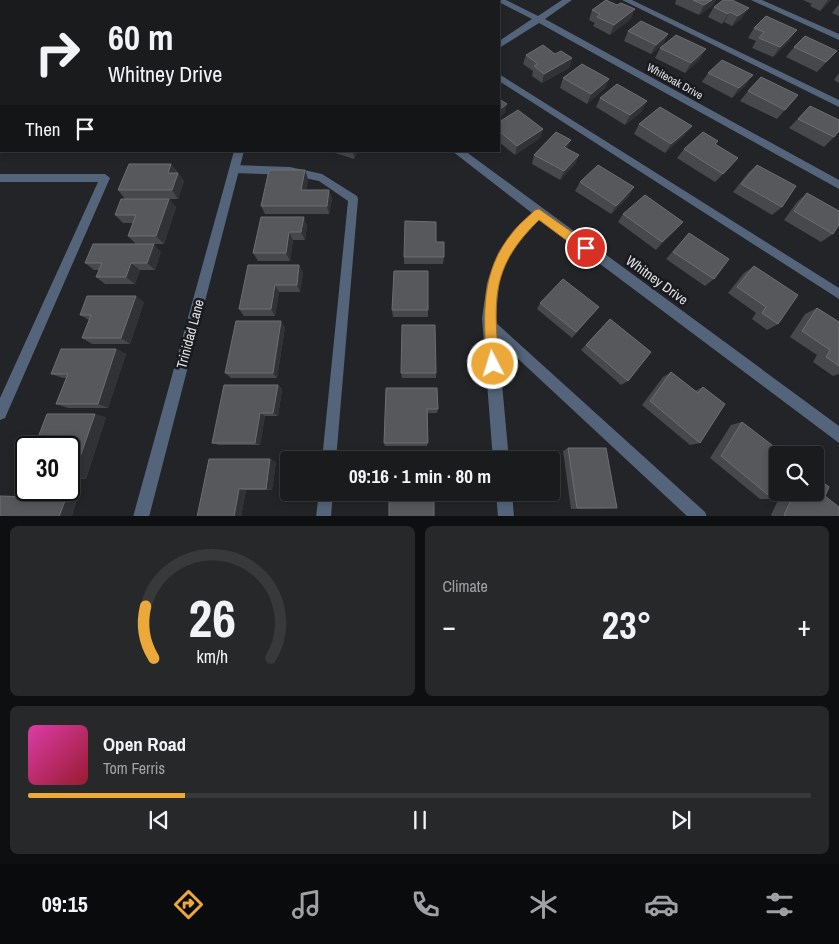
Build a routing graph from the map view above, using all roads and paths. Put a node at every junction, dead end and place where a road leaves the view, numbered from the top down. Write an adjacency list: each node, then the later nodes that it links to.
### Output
1 (500, 0): 5 (street, Whiteoak Drive)
2 (568, 0): 5 (street)
3 (626, 0): 9 (lane)
4 (754, 0): 6 (street)
5 (538, 19): 7 (street); 14 (street, Whiteoak Drive)
6 (839, 37)
7 (500, 44)
8 (500, 78): 16 (lane)
9 (839, 104)
10 (239, 152): 12 (street, Trinidad Lane)
11 (457, 152): 15 (street, Whitney Drive)
12 (234, 169): 20 (lane); 25 (street, Trinidad Lane)
13 (0, 178): 18 (lane)
14 (839, 185)
15 (539, 213): 17 (street); 19 (street, Whitney Drive)
16 (839, 294)
17 (490, 325): 21 (street); 22 (lane)
18 (0, 413)
19 (839, 435)
20 (330, 451)
21 (500, 451)
22 (680, 498): 28 (lane); 29 (lane)
23 (325, 501): 26 (lane)
24 (505, 501): 27 (street)
25 (141, 516)
26 (323, 516)
27 (506, 516)
28 (685, 516)
29 (700, 516)

